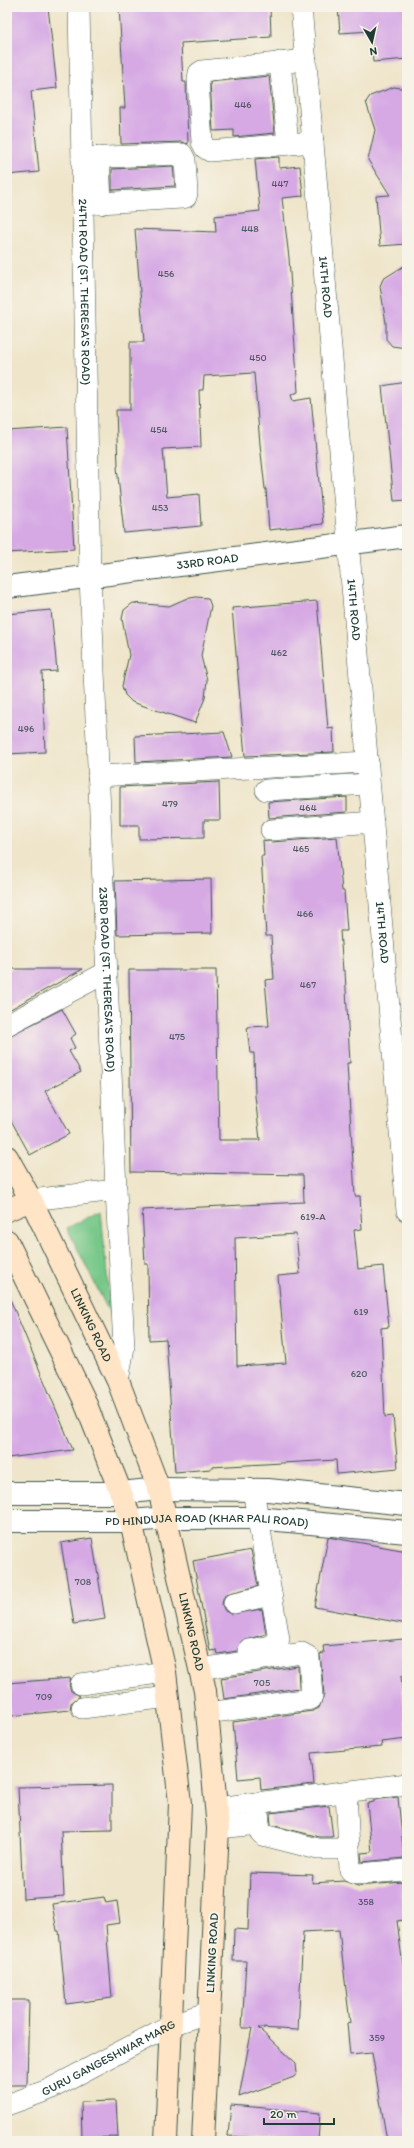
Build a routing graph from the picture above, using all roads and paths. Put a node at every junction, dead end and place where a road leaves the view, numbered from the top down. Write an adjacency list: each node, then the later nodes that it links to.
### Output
1 (79, 7): 7 (street, 24TH ROAD (ST. THERESA'S ROAD))
2 (301, 7): 3 (street, 14TH ROAD)
3 (306, 60): 4 (street); 5 (street, 14TH ROAD)
4 (280, 62): 6 (street); 6 (street)
5 (313, 142): 6 (street); 10 (street, 14TH ROAD)
6 (288, 144)
7 (90, 157): 8 (street, 24TH ROAD (ST. THERESA'S ROAD)); 8 (street)
8 (92, 204): 11 (street, 24TH ROAD (ST. THERESA'S ROAD))
9 (407, 536): 10 (street, 33RD ROAD)
10 (348, 543): 11 (street, 33RD ROAD); 13 (street, 14TH ROAD)
11 (90, 576): 12 (street, 33RD ROAD); 14 (street, 23RD ROAD (ST. THERESA'S ROAD))
12 (7, 587)
13 (368, 762): 14 (street); 15 (street, 14TH ROAD)
14 (98, 776): 19 (street, 23RD ROAD (ST. THERESA'S ROAD))
15 (369, 784): 16 (street); 17 (street, 14TH ROAD)
16 (266, 790)
17 (373, 822): 18 (street); 21 (street, 14TH ROAD)
18 (271, 830)
19 (107, 972): 20 (street); 25 (street, 23RD ROAD (ST. THERESA'S ROAD))
20 (7, 1025)
21 (401, 1074): 22 (street, 14TH ROAD)
22 (402, 1101): 23 (street, 14TH ROAD)
23 (403, 1132): 28 (street, 14TH ROAD)
24 (7, 1157): 26 (main road, LINKING ROAD)
25 (116, 1190): 26 (street); 30 (street, 23RD ROAD (ST. THERESA'S ROAD))
26 (31, 1200): 27 (main road); 30 (main road, LINKING ROAD)
27 (7, 1210)
28 (407, 1211)
29 (7, 1241): 34 (main road)
30 (118, 1381): 31 (main road, LINKING ROAD)
31 (159, 1489): 32 (street); 34 (street); 36 (main road, LINKING ROAD)
32 (253, 1490): 35 (street); 37 (street)
33 (7, 1493): 34 (street)
34 (121, 1493): 39 (main road)
35 (407, 1504)
36 (167, 1518): 37 (street, PD HINDUJA ROAD (KHAR PALI ROAD)); 39 (street, PD HINDUJA ROAD (KHAR PALI ROAD)); 43 (main road, LINKING ROAD)
37 (257, 1518): 40 (street, PD HINDUJA ROAD (KHAR PALI ROAD)); 41 (street)
38 (7, 1521): 39 (street, PD HINDUJA ROAD (KHAR PALI ROAD))
39 (131, 1521): 44 (main road)
40 (407, 1532)
41 (271, 1595): 42 (street); 43 (street)
42 (234, 1603)
43 (199, 1665): 48 (main road, LINKING ROAD); 48 (street)
44 (165, 1672): 45 (street); 46 (main road)
45 (81, 1684)
46 (168, 1697): 47 (street); 57 (main road)
47 (82, 1708)
48 (207, 1713): 52 (main road, LINKING ROAD)
49 (407, 1784): 50 (street)
50 (346, 1792): 51 (street); 54 (street)
51 (257, 1803): 52 (street); 53 (street)
52 (217, 1818): 53 (street); 56 (main road, LINKING ROAD)
53 (259, 1824): 54 (street)
54 (349, 1849): 55 (street)
55 (407, 1870)
56 (209, 2012): 57 (street, GURU GANGESHWAR MARG); 60 (main road, LINKING ROAD)
57 (171, 2025): 58 (street, GURU GANGESHWAR MARG); 59 (main road)
58 (7, 2105)
59 (166, 2141)
60 (203, 2141)

